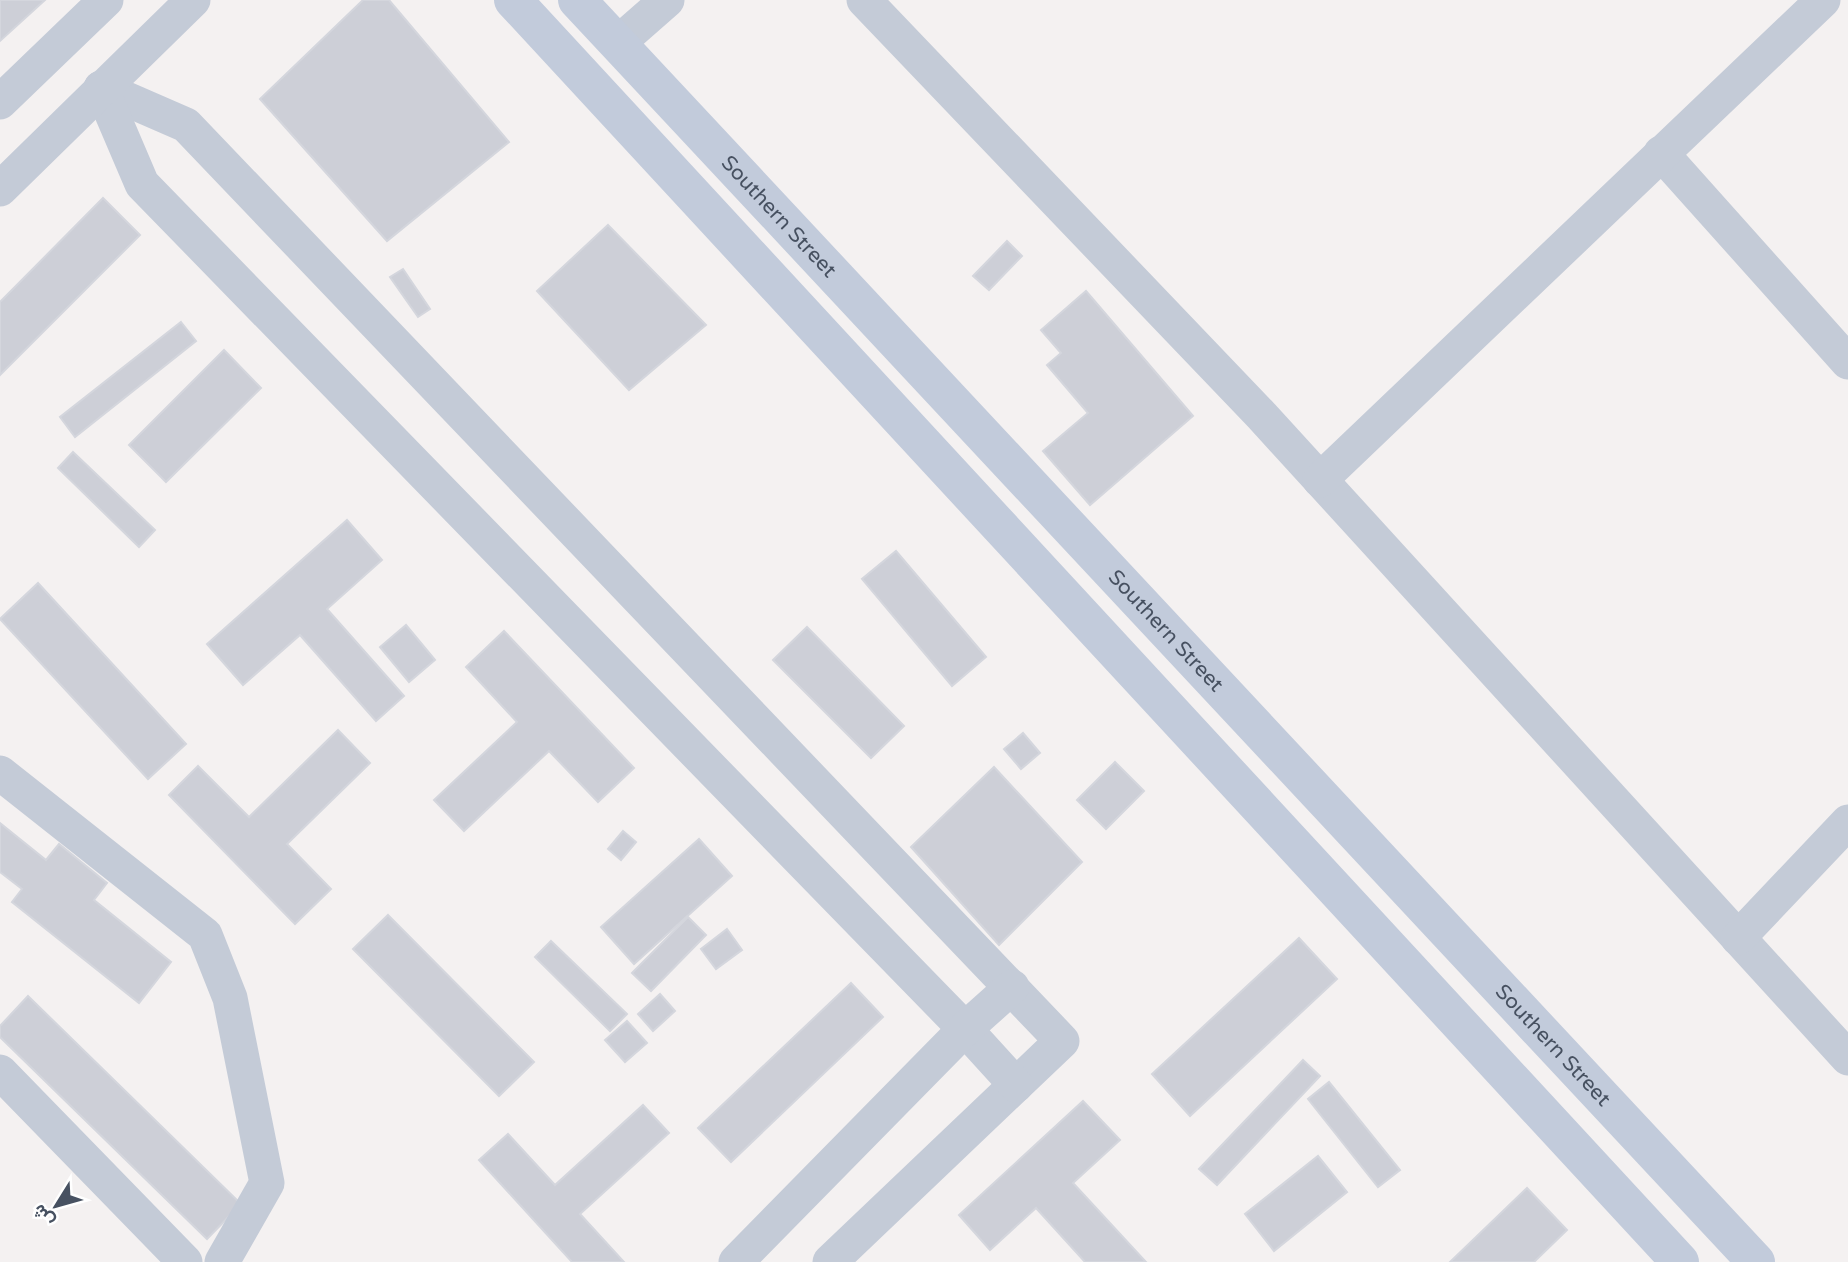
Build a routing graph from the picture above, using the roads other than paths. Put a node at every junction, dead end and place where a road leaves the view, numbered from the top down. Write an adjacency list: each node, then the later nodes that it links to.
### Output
1 (106, 0): 10 (street)
2 (193, 0): 9 (street)
3 (513, 0): 27 (main road)
4 (578, 0): 8 (main road, Southern Street)
5 (667, 0): 8 (street)
6 (864, 0): 14 (street)
7 (1823, 0): 11 (street)
8 (618, 43): 28 (main road, Southern Street)
9 (101, 88): 12 (street); 18 (street); 19 (street)
10 (0, 102)
11 (1661, 153): 13 (street); 14 (street)
12 (0, 189)
13 (1848, 362)
14 (1320, 480): 17 (street)
15 (0, 773): 24 (street)
16 (1848, 822): 17 (street)
17 (1738, 938): 20 (street)
18 (1012, 987): 19 (street); 22 (street)
19 (965, 1029): 22 (street); 25 (street)
20 (1848, 1058)
21 (0, 1072): 23 (street)
22 (1016, 1085): 26 (street)
23 (185, 1262)
24 (222, 1262)
25 (736, 1262)
26 (830, 1262)
27 (1680, 1262)
28 (1756, 1262)

